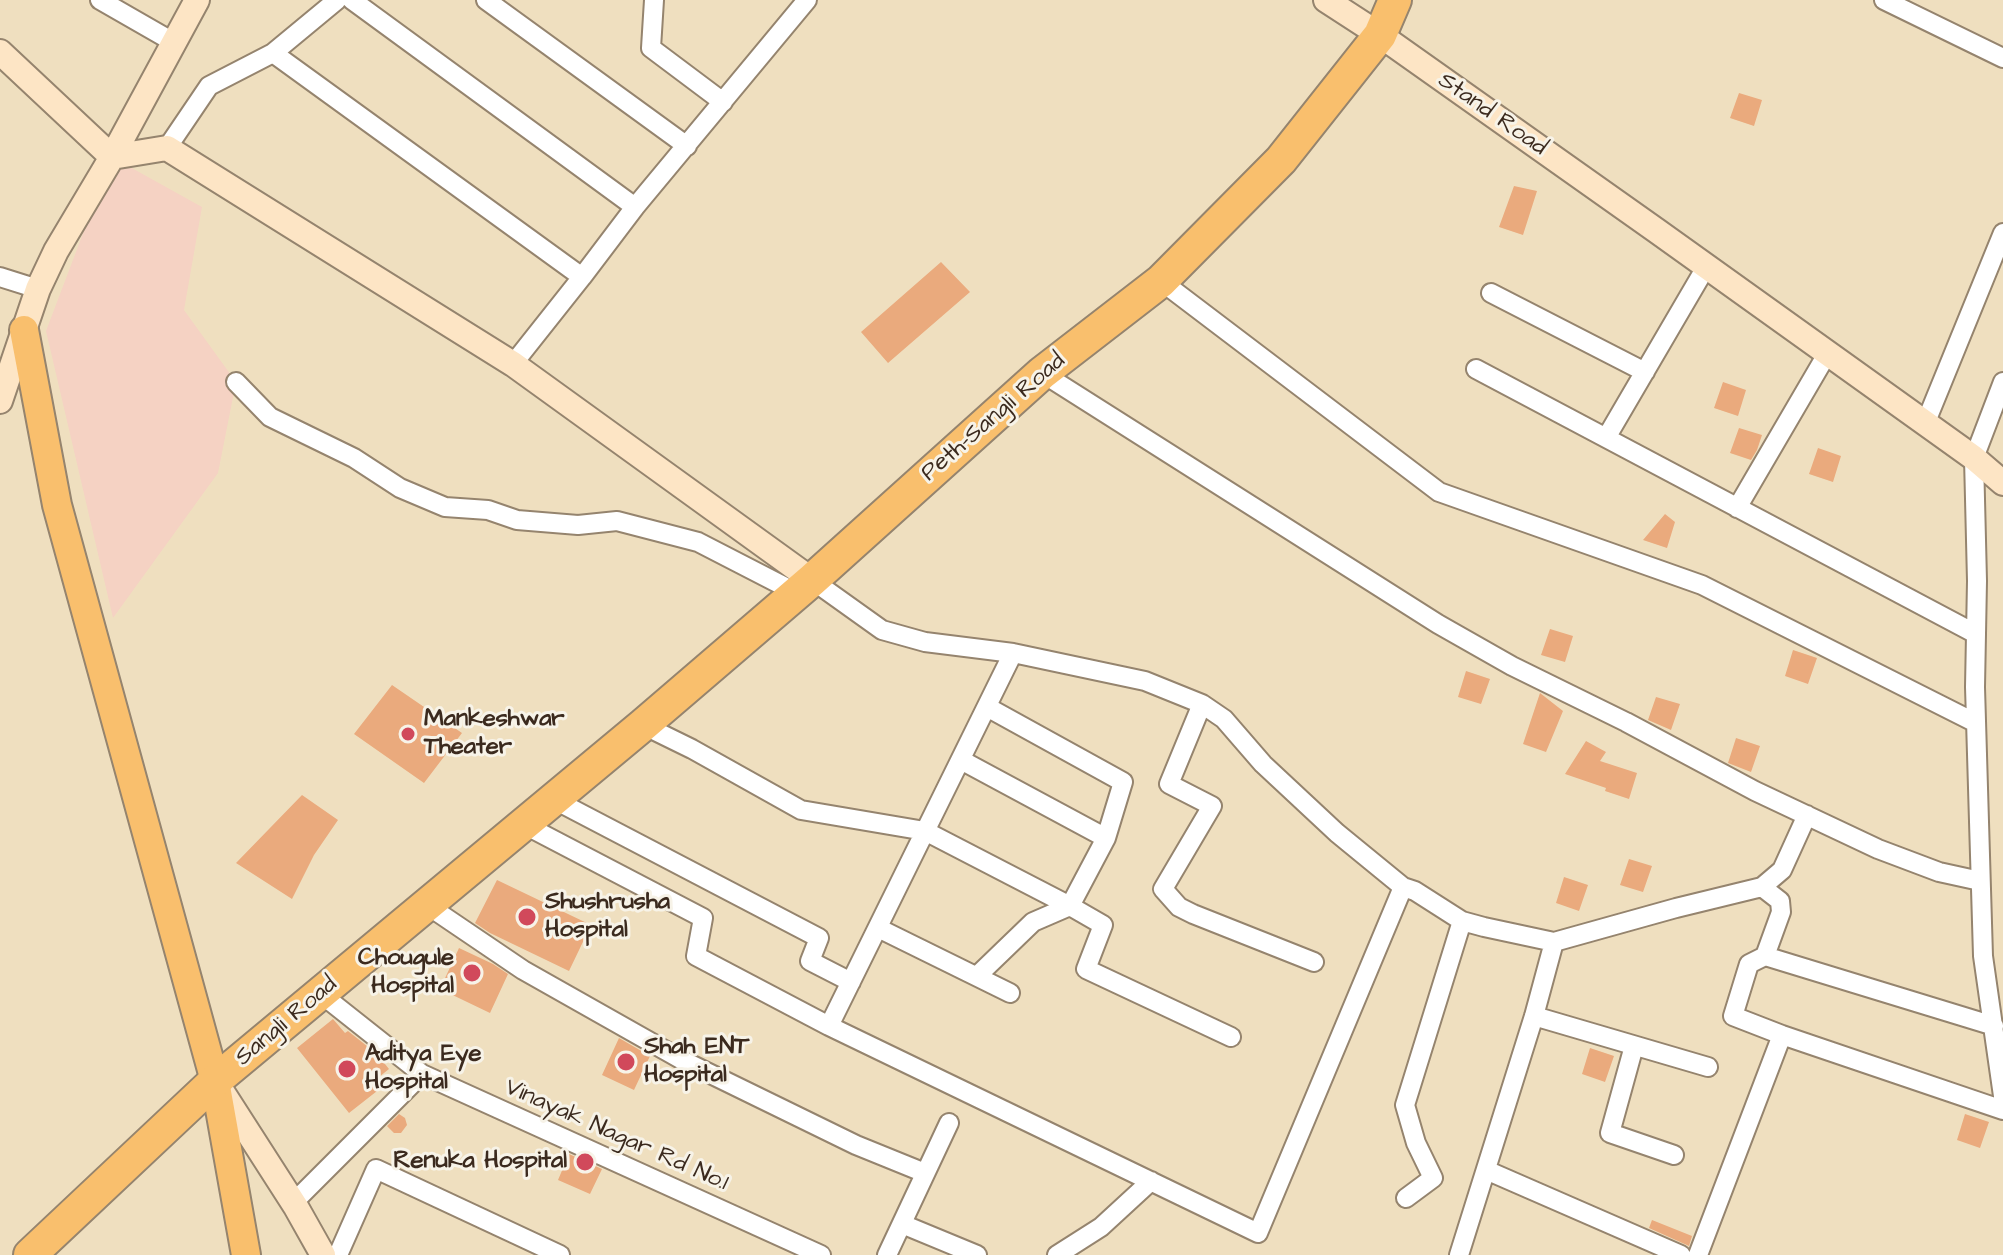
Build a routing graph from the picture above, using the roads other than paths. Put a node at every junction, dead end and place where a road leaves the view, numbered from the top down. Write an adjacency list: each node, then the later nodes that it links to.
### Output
1 (100, 0): 12 (street)
2 (197, 0): 12 (main road)
3 (337, 0): 14 (street)
4 (352, 0): 20 (street)
5 (486, 0): 17 (street)
6 (654, 0): 16 (street)
7 (807, 0): 16 (street)
8 (1326, 0): 11 (main road, Stand Road)
9 (1395, 0): 11 (highway, Peth-Sangli Road)
10 (1884, 0): 15 (street)
11 (1380, 35): 22 (main road, Stand Road); 25 (highway, Peth-Sangli Road)
12 (175, 43): 19 (main road)
13 (0, 52): 19 (main road)
14 (273, 53): 18 (street); 24 (street)
15 (2003, 58)
16 (723, 102): 17 (street)
17 (687, 146): 20 (street)
18 (167, 148): 19 (main road); 30 (main road)
19 (112, 157): 26 (main road)
20 (635, 207): 24 (street)
21 (2003, 233): 37 (street)
22 (1706, 267): 29 (main road, Stand Road); 32 (street)
23 (0, 277): 26 (street)
24 (582, 277): 30 (street)
25 (1161, 281): 33 (highway, Peth-Sangli Road); 47 (street)
26 (38, 289): 28 (main road)
27 (1491, 293): 32 (street)
28 (24, 330): 36 (main road); 78 (main road)
29 (1827, 354): 37 (main road, Stand Road); 41 (street)
30 (513, 364): 42 (main road)
31 (1476, 369): 38 (street)
32 (1645, 372): 38 (street)
33 (1042, 373): 42 (highway, Peth-Sangli Road); 51 (street)
34 (236, 382): 42 (street)
35 (2003, 382): 39 (street)
36 (0, 401)
37 (1925, 424): 39 (main road, Stand Road)
38 (1606, 438): 41 (street)
39 (1974, 458): 40 (main road, Stand Road); 43 (street)
40 (2003, 483)
41 (1737, 508): 43 (street)
42 (804, 586): 44 (street); 48 (highway, Peth-Sangli Road)
43 (1976, 634): 47 (street)
44 (1013, 653): 45 (street); 46 (street)
45 (1202, 704): 56 (street); 64 (street)
46 (987, 707): 49 (street); 54 (street)
47 (1976, 723): 55 (street)
48 (643, 725): 50 (highway, Peth-Sangli Road); 53 (street)
49 (961, 760): 53 (street); 54 (street)
50 (553, 799): 52 (highway, Sangli Road); 67 (street)
51 (1807, 815): 55 (street); 57 (street)
52 (523, 824): 58 (highway, Sangli Road); 71 (street)
53 (925, 831): 59 (street); 61 (street)
54 (1106, 838): 59 (street)
55 (1980, 881): 65 (street)
56 (1403, 887): 60 (street); 85 (street)
57 (1762, 887): 62 (street); 63 (street)
58 (427, 905): 69 (highway, Sangli Road); 84 (street)
59 (1070, 906): 66 (street); 74 (street)
60 (1462, 921): 62 (street); 86 (street)
61 (878, 928): 66 (street); 67 (street)
62 (1554, 942): 70 (street)
63 (1765, 956): 72 (street); 73 (street)
64 (1314, 962)
65 (1994, 974): 72 (street)
66 (977, 976): 68 (street)
67 (851, 982): 71 (street)
68 (1010, 993)
69 (321, 994): 77 (street, Vinayak Nagar Rd No.1); 78 (highway, Sangli Road)
70 (1534, 1016): 75 (street); 83 (street)
71 (829, 1026): 85 (street)
72 (1994, 1026): 79 (street)
73 (1782, 1035): 80 (street); 100 (street)
74 (1231, 1037)
75 (1634, 1046): 76 (street); 82 (street)
76 (1708, 1067)
77 (422, 1074): 87 (street); 94 (street, Vinayak Nagar Rd No.1)
78 (215, 1081): 87 (main road); 89 (highway, Sangli Road); 90 (main road)
79 (2003, 1096)
80 (2003, 1110)
81 (949, 1123): 84 (street)
82 (1674, 1155)
83 (1486, 1170): 98 (street); 99 (street)
84 (925, 1173): 88 (street)
85 (1151, 1181): 97 (street)
86 (1406, 1198)
87 (292, 1204): 91 (main road)
88 (902, 1224): 95 (street); 96 (street)
89 (30, 1255)
90 (246, 1255)
91 (323, 1255)
92 (338, 1255): 93 (street)
93 (560, 1255)
94 (821, 1255)
95 (887, 1255)
96 (977, 1255)
97 (1057, 1255)
98 (1459, 1255)
99 (1681, 1255)
100 (1698, 1255)

